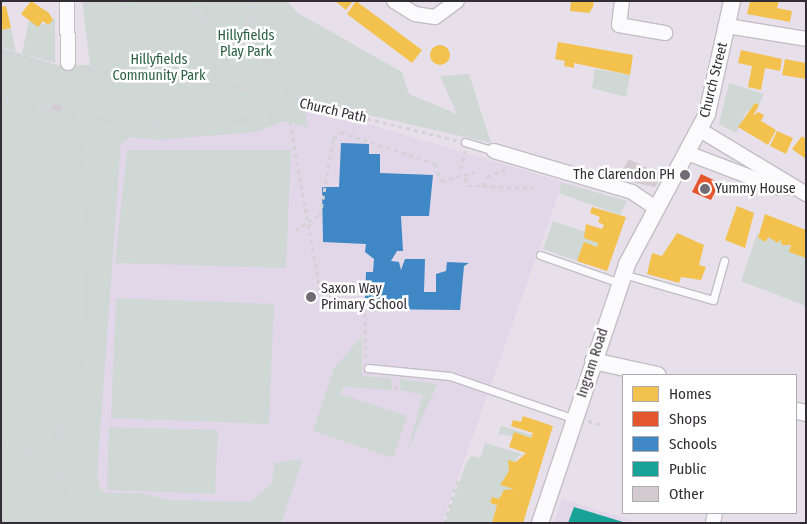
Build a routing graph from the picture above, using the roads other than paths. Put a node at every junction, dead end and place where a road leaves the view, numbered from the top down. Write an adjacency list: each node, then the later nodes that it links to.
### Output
1 (67, 1): 9 (street)
2 (394, 1): 3 (street)
3 (457, 1)
4 (622, 1): 7 (street)
5 (732, 1): 6 (street, Church Street)
6 (727, 26): 8 (street); 10 (street, Church Street)
7 (665, 34)
8 (806, 39)
9 (64, 65)
10 (700, 130): 13 (street, Church Street); 14 (street)
11 (466, 142): 12 (lane)
12 (494, 151): 16 (street)
13 (688, 153): 14 (street); 16 (street, Church Street)
14 (790, 188): 15 (street)
15 (806, 194)
16 (656, 208): 19 (street, Ingram Road)
17 (540, 255): 19 (lane)
18 (724, 261): 19 (lane)
19 (622, 278): 20 (street, Ingram Road)
20 (593, 361): 22 (street); 23 (street, Ingram Road)
21 (368, 368): 23 (lane)
22 (653, 374)
23 (581, 420): 24 (street, Ingram Road)
24 (540, 523)

